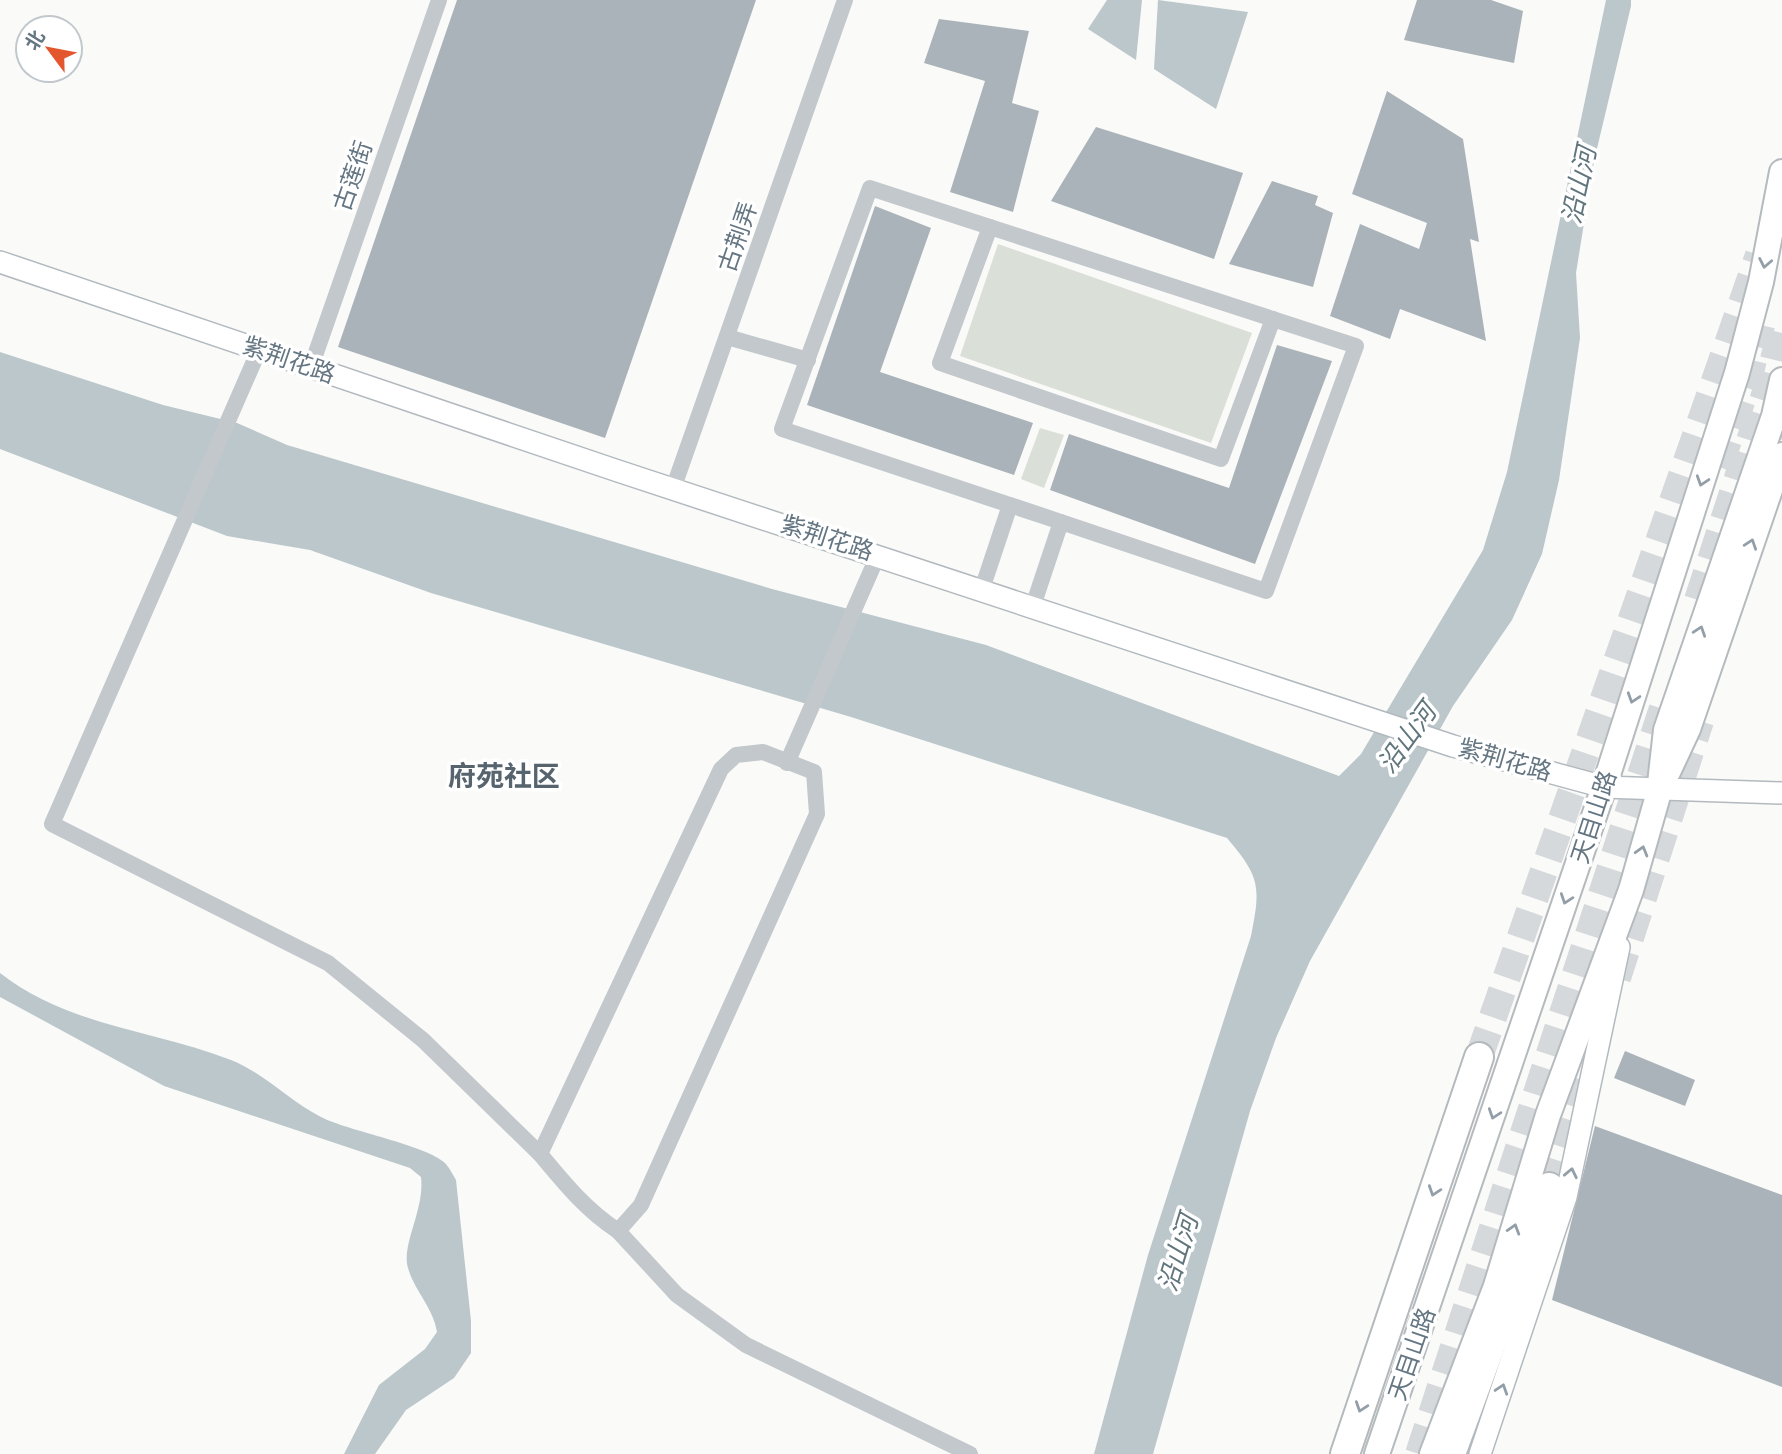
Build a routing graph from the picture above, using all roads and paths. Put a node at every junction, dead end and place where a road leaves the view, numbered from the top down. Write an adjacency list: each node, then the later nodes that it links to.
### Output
1 (439, 0): 10 (street, 古莲街)
2 (845, 0): 7 (street, 古荆弄)
3 (1782, 172): 20 (main road, 天目山路, one-way to 20)
4 (990, 227): 6 (street); 6 (street); 9 (street)
5 (0, 262): 8 (street, 紫荆花路)
6 (1273, 319): 15 (street)
7 (727, 337): 9 (street); 13 (street, 古荆弄)
8 (259, 350): 10 (street, 紫荆花路); 25 (street)
9 (808, 360): 14 (street)
10 (311, 367): 13 (street, 紫荆花路)
11 (1782, 380): 21 (main road, one-way to 11)
12 (1782, 455): 21 (main road, one-way to 12)
13 (673, 489): 16 (street, 紫荆花路)
14 (1010, 505): 15 (street); 17 (street)
15 (1061, 522): 18 (street)
16 (878, 555): 17 (street, 紫荆花路); 19 (street)
17 (982, 589): 18 (street, 紫荆花路)
18 (1033, 606): 20 (street, 紫荆花路)
19 (787, 763): 25 (street); 27 (street)
20 (1604, 788): 21 (street, 紫荆花路); 30 (main road, 天目山路, one-way to 30)
21 (1659, 792): 22 (street, 紫荆花路); 23 (main road, one-way to 21)
22 (1782, 793)
23 (1631, 890): 31 (main road, one-way to 23); 33 (street, one-way to 23)
24 (1479, 1057): 29 (highway, one-way to 29)
25 (540, 1154): 27 (street)
26 (1549, 1188): 32 (highway)
27 (618, 1231): 28 (street)
28 (971, 1454)
29 (1345, 1454)
30 (1377, 1454)
31 (1432, 1454)
32 (1451, 1454)
33 (1480, 1454)

